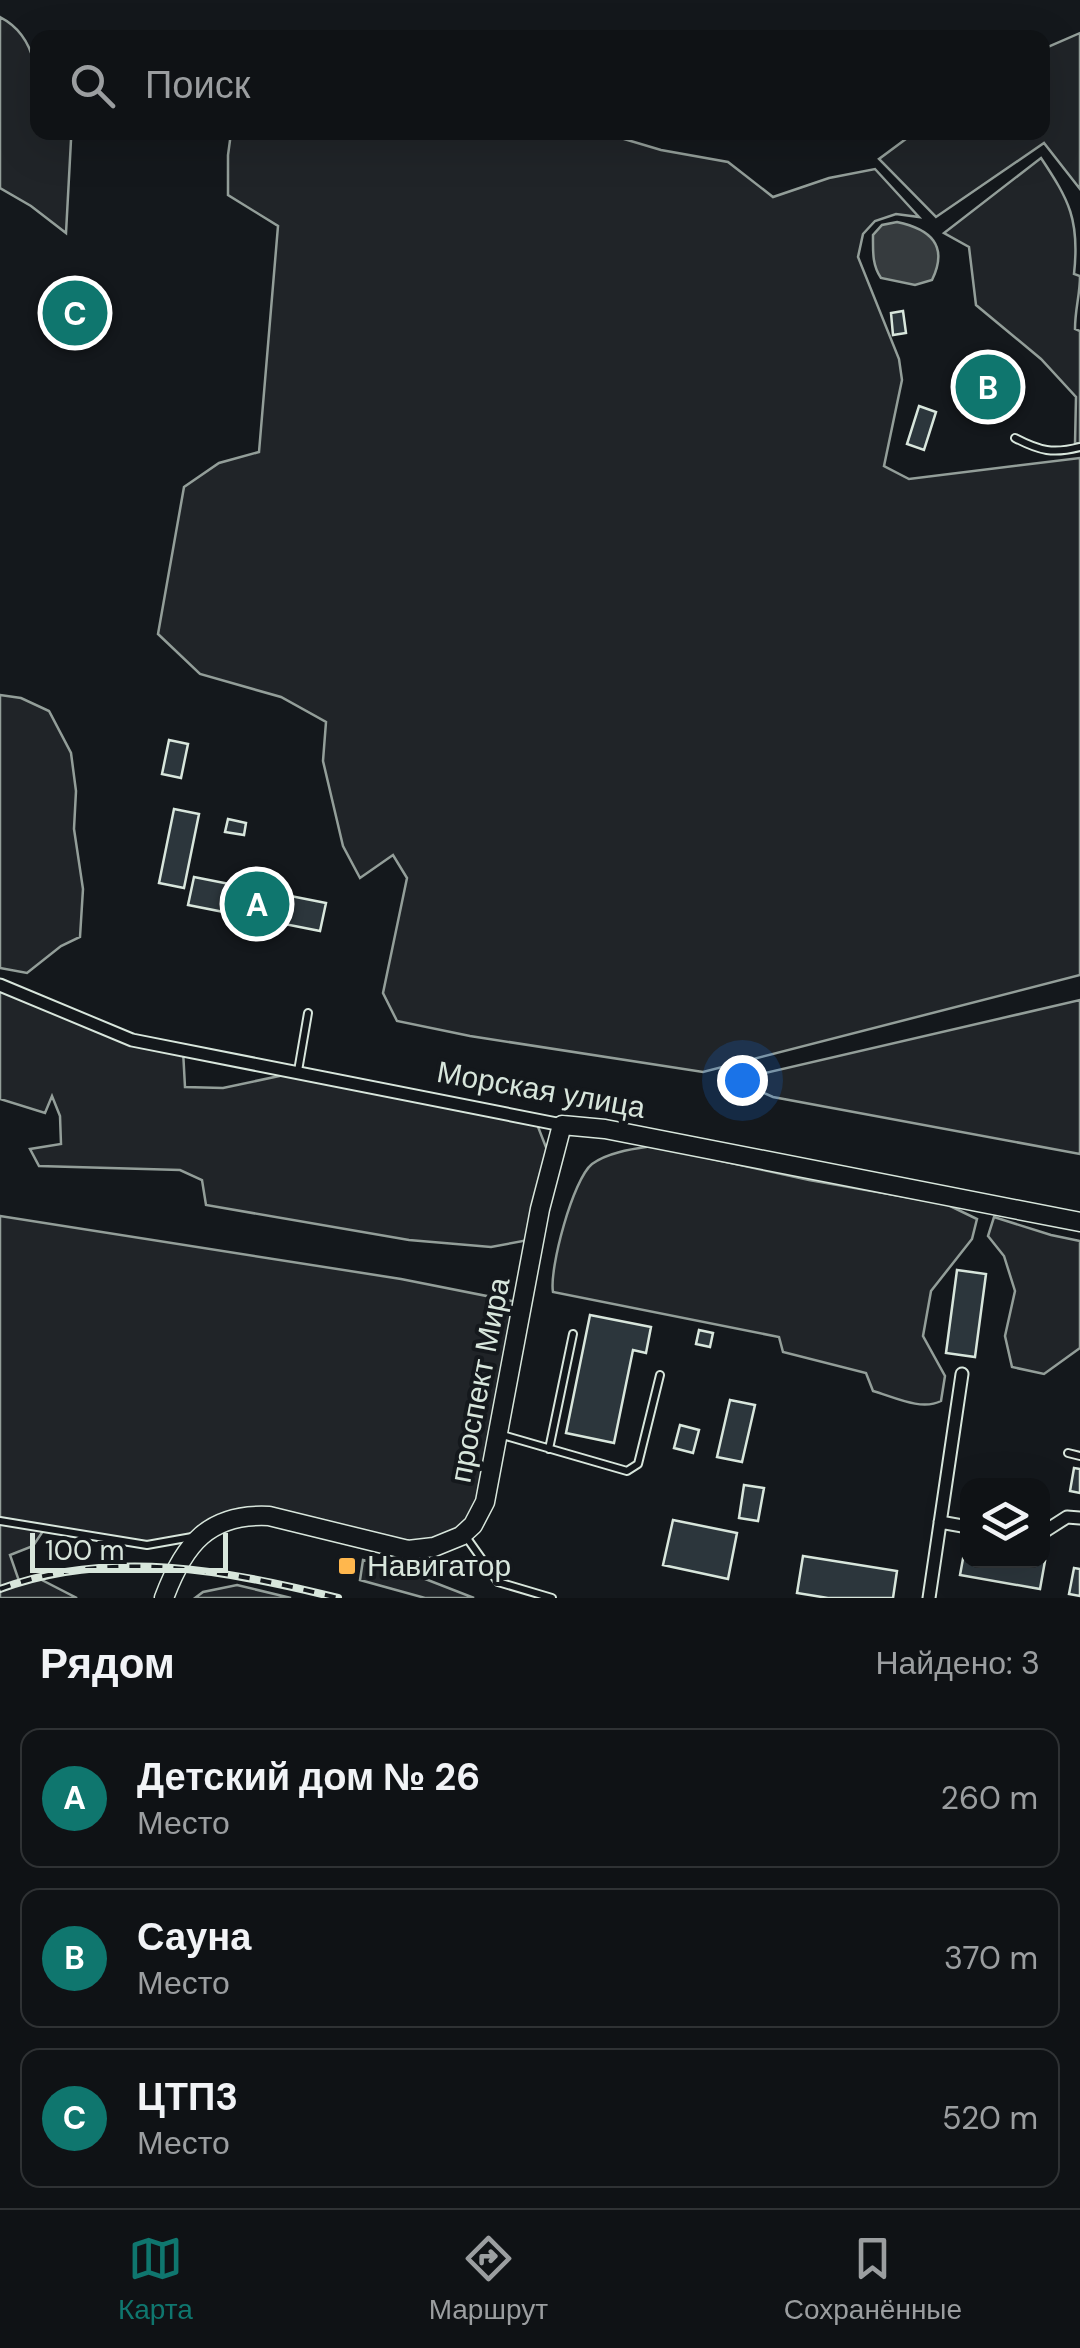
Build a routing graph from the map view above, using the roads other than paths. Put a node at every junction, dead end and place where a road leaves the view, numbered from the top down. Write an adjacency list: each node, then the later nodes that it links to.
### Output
1 (1016, 438): 2 (lane)
2 (1080, 447)
3 (0, 985): 5 (street, Морская улица)
4 (308, 1013): 5 (lane)
5 (298, 1072): 6 (street, Морская улица)
6 (562, 1125): 7 (main road, Морская улица); 11 (main road, проспект Мира)
7 (1080, 1222)
8 (572, 1334): 12 (lane)
9 (962, 1374): 17 (street)
10 (660, 1375): 12 (lane)
11 (498, 1434): 12 (lane); 20 (main road, проспект Мира)
12 (549, 1449)
13 (1068, 1454): 14 (lane)
14 (1080, 1456)
15 (1080, 1518): 19 (street)
16 (0, 1521): 21 (lane)
17 (940, 1522): 18 (street); 24 (street)
18 (960, 1526)
19 (1050, 1528)
20 (464, 1534): 21 (main road); 23 (lane)
21 (198, 1536): 22 (main road)
22 (164, 1598)
23 (552, 1598)
24 (930, 1598)

